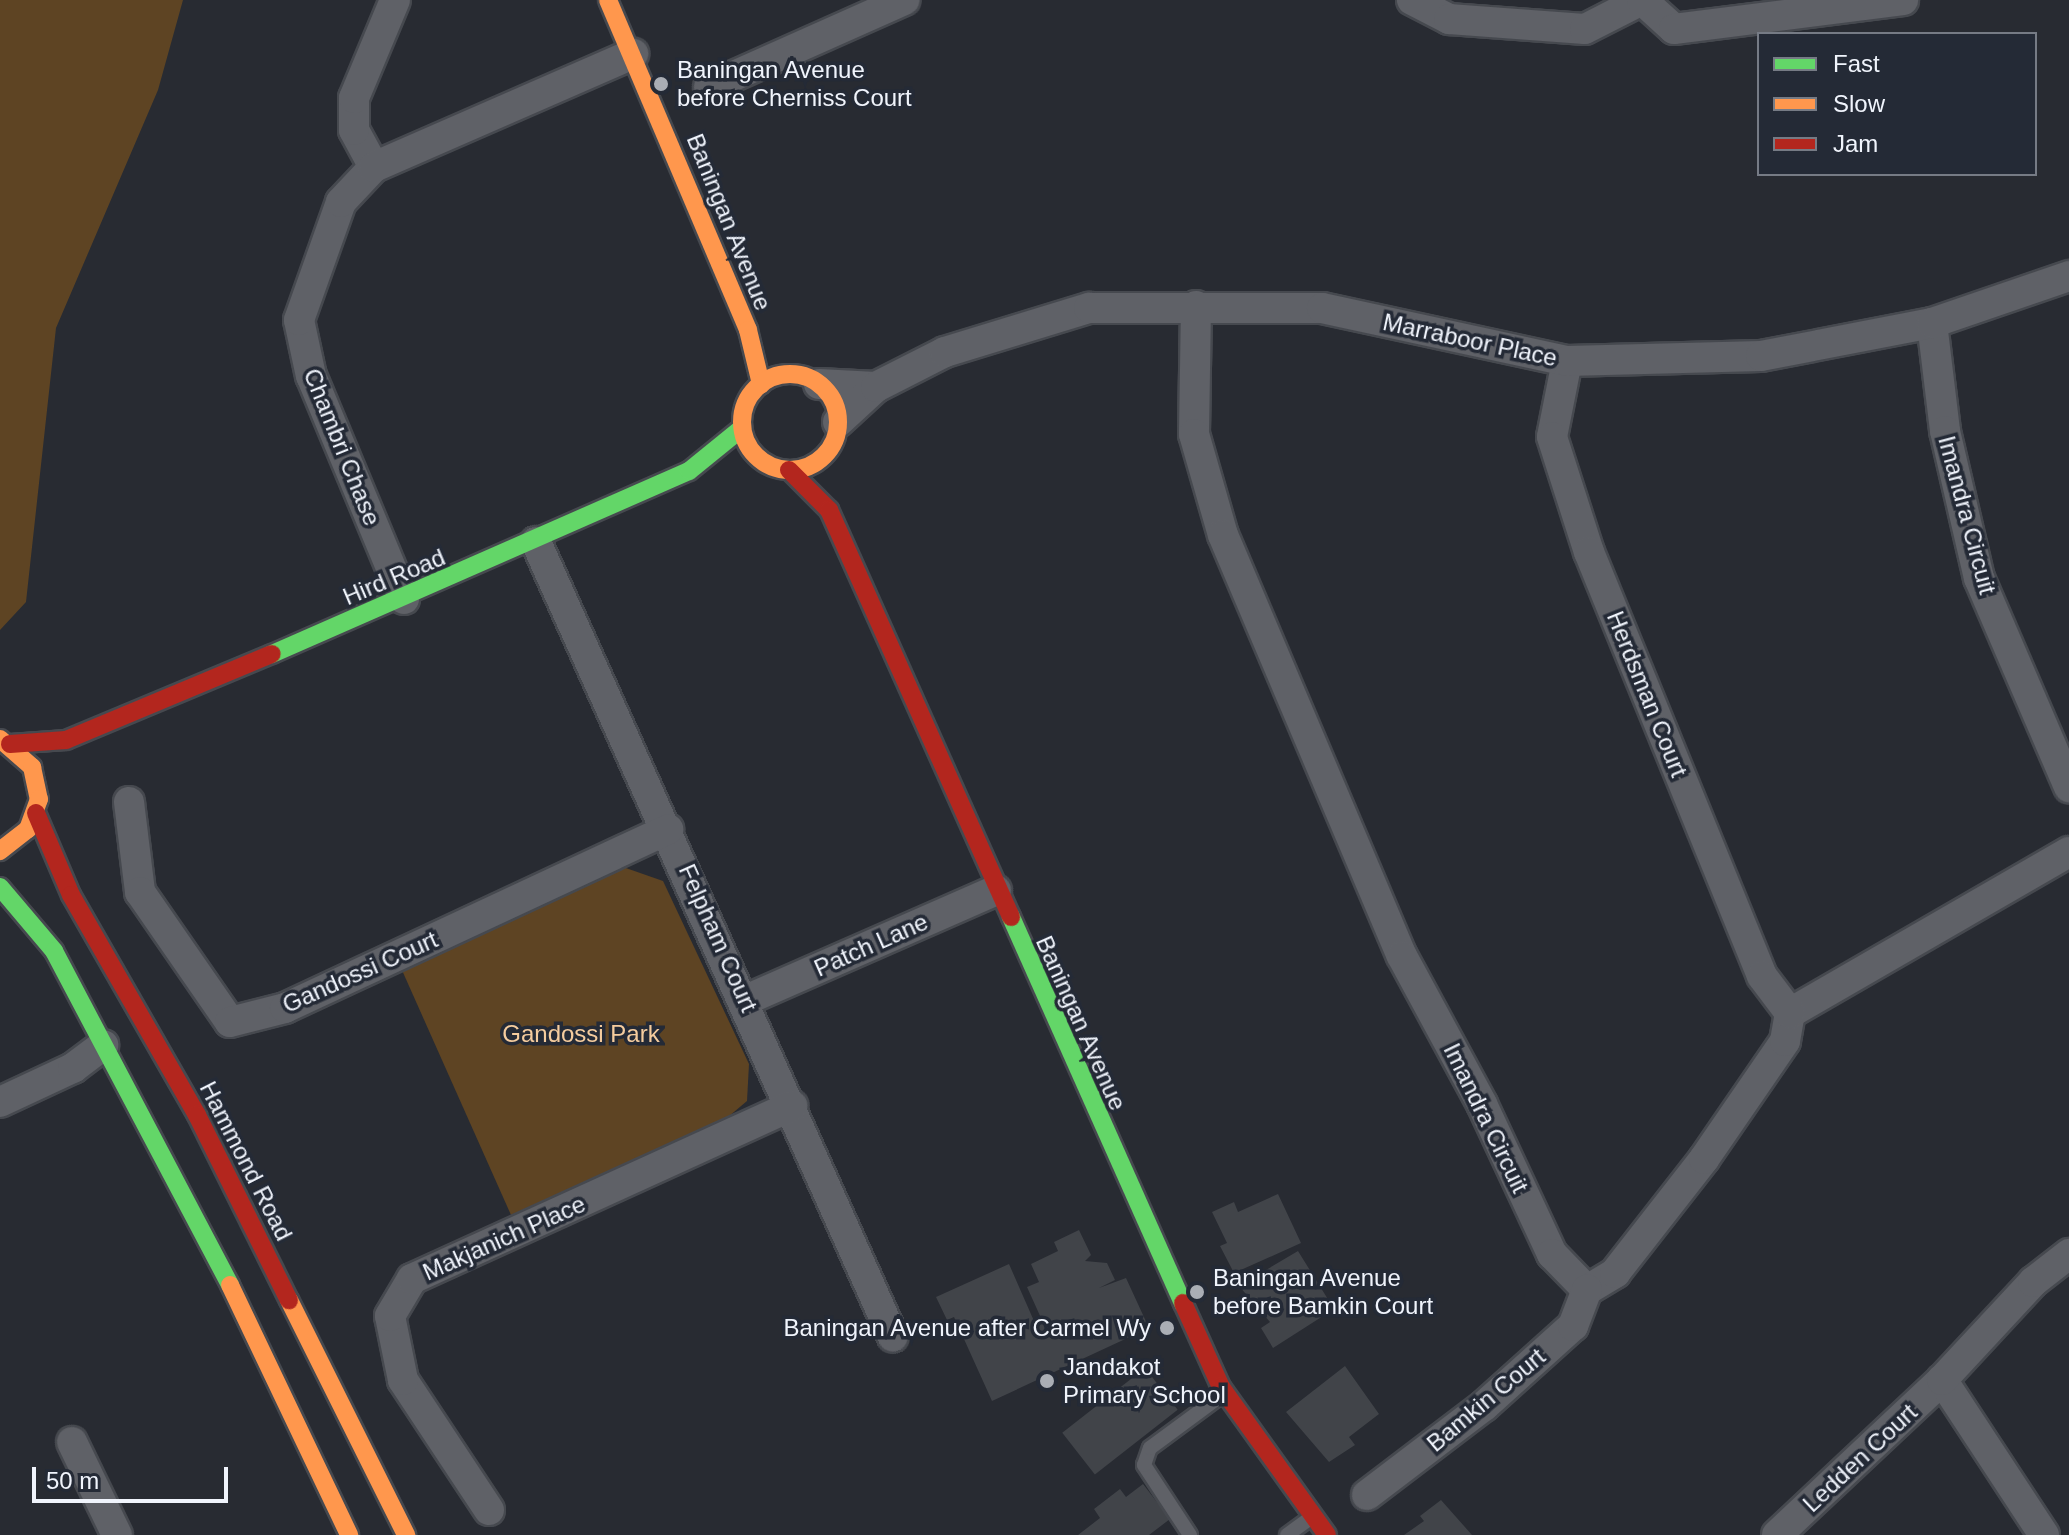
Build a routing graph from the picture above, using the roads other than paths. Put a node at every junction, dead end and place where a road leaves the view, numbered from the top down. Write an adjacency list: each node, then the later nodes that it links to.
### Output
1 (395, 0): 9 (street)
2 (608, 0): 7 (street, Baningan Avenue)
3 (904, 0): 8 (street)
4 (1412, 0): 5 (street)
5 (1642, 0): 6 (street)
6 (1903, 0)
7 (633, 54): 9 (street, Chambri Chase); 13 (street, Baningan Avenue)
8 (709, 87)
9 (374, 167): 27 (street, Chambri Chase)
10 (2069, 276): 12 (street, Marraboor Place)
11 (1196, 306): 14 (street, Marraboor Place); 18 (street, Marraboor Place); 46 (street, Imandra Circuit)
12 (1932, 323): 14 (street, Marraboor Place); 32 (street, Imandra Circuit)
13 (748, 330): 15 (street, Baningan Avenue); 16 (street, Baningan Avenue)
14 (1567, 361): 41 (street, Herdsman Court)
15 (788, 375): 16 (street); 17 (street)
16 (761, 384): 20 (street)
17 (819, 384): 18 (street, Marraboor Place); 19 (street)
18 (876, 387): 19 (street, Marraboor Place)
19 (838, 422): 21 (street)
20 (742, 428): 22 (street); 24 (street, Hird Road)
21 (827, 453): 23 (street); 25 (street, Baningan Avenue)
22 (758, 459): 23 (street); 24 (street, Hird Road)
23 (789, 470): 25 (street, Baningan Avenue)
24 (689, 471): 26 (street, Hird Road)
25 (829, 510): 39 (street, Baningan Avenue)
26 (536, 542): 27 (street, Hird Road); 35 (street, Felpham Court)
27 (404, 599): 28 (street, Hird Road)
28 (115, 719): 29 (street, Hird Road); 30 (street, Hird Road)
29 (5, 741): 34 (street, Hammond Road)
30 (70, 761)
31 (60, 777): 34 (street)
32 (2069, 787)
33 (129, 802): 35 (street, Gandossi Court)
34 (37, 806): 36 (street); 56 (street, Hammond Road)
35 (668, 829): 40 (street, Felpham Court)
36 (0, 851)
37 (2069, 852): 41 (street)
38 (0, 887): 42 (street)
39 (996, 890): 40 (street, Patch Lane); 49 (street, Baningan Avenue)
40 (746, 1000): 44 (street, Felpham Court)
41 (1790, 1013): 46 (street)
42 (103, 1045): 43 (street); 55 (street)
43 (0, 1102)
44 (792, 1106): 47 (street, Felpham Court); 52 (street, Makjanich Place)
45 (2069, 1254): 48 (street, Ledden Court)
46 (1587, 1290): 51 (street, Bamkin Court)
47 (893, 1337)
48 (1942, 1380): 60 (street, Ledden Court); 61 (street)
49 (1225, 1393): 53 (street, Baningan Avenue); 57 (lane)
50 (72, 1442): 54 (street)
51 (1367, 1495)
52 (489, 1510)
53 (1313, 1516): 58 (lane); 59 (street, Baningan Avenue)
54 (117, 1535)
55 (349, 1535)
56 (406, 1535)
57 (1190, 1535)
58 (1287, 1535)
59 (1327, 1535)
60 (1777, 1535)
61 (2044, 1535)

